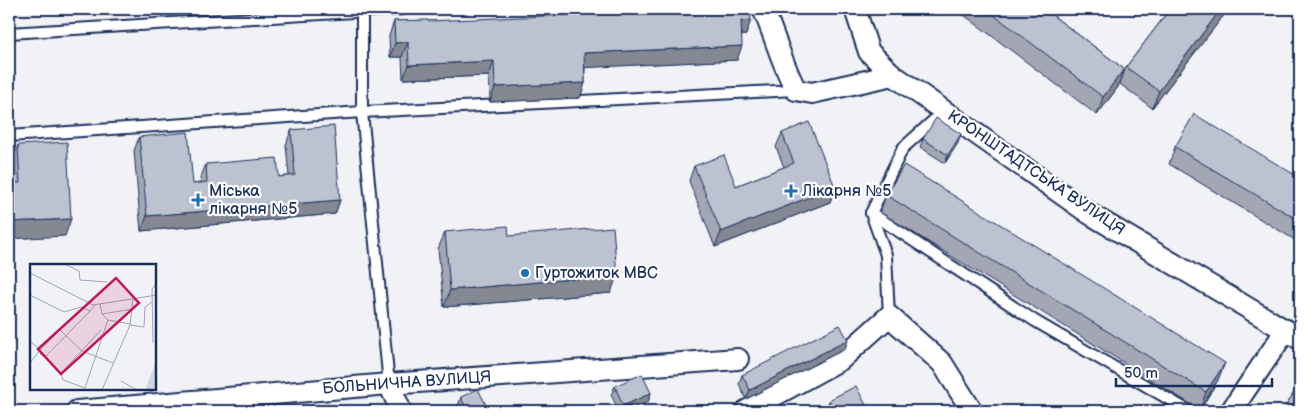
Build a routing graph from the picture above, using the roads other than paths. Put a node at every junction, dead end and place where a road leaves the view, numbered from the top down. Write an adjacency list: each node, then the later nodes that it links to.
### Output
1 (402, 9): 4 (lane)
2 (763, 9): 7 (street)
3 (855, 9): 6 (street, КРОНШТАДТСЬКА ВУЛИЦЯ)
4 (362, 11): 5 (lane); 9 (lane)
5 (9, 33)
6 (893, 75): 7 (street); 8 (street, КРОНШТАДТСЬКА ВУЛИЦЯ)
7 (796, 90): 9 (lane)
8 (944, 111): 11 (lane); 13 (street, КРОНШТАДТСЬКА ВУЛИЦЯ)
9 (362, 112): 10 (lane); 15 (lane)
10 (9, 136)
11 (871, 213): 12 (lane); 20 (lane)
12 (889, 316): 18 (street); 19 (street)
13 (1293, 335): 21 (street)
14 (738, 359): 15 (street, БОЛЬНИЧНА ВУЛИЦЯ)
15 (389, 384): 16 (street, БОЛЬНИЧНА ВУЛИЦЯ); 17 (street)
16 (77, 411)
17 (401, 411)
18 (746, 411)
19 (972, 411)
20 (1189, 411)
21 (1230, 411)

